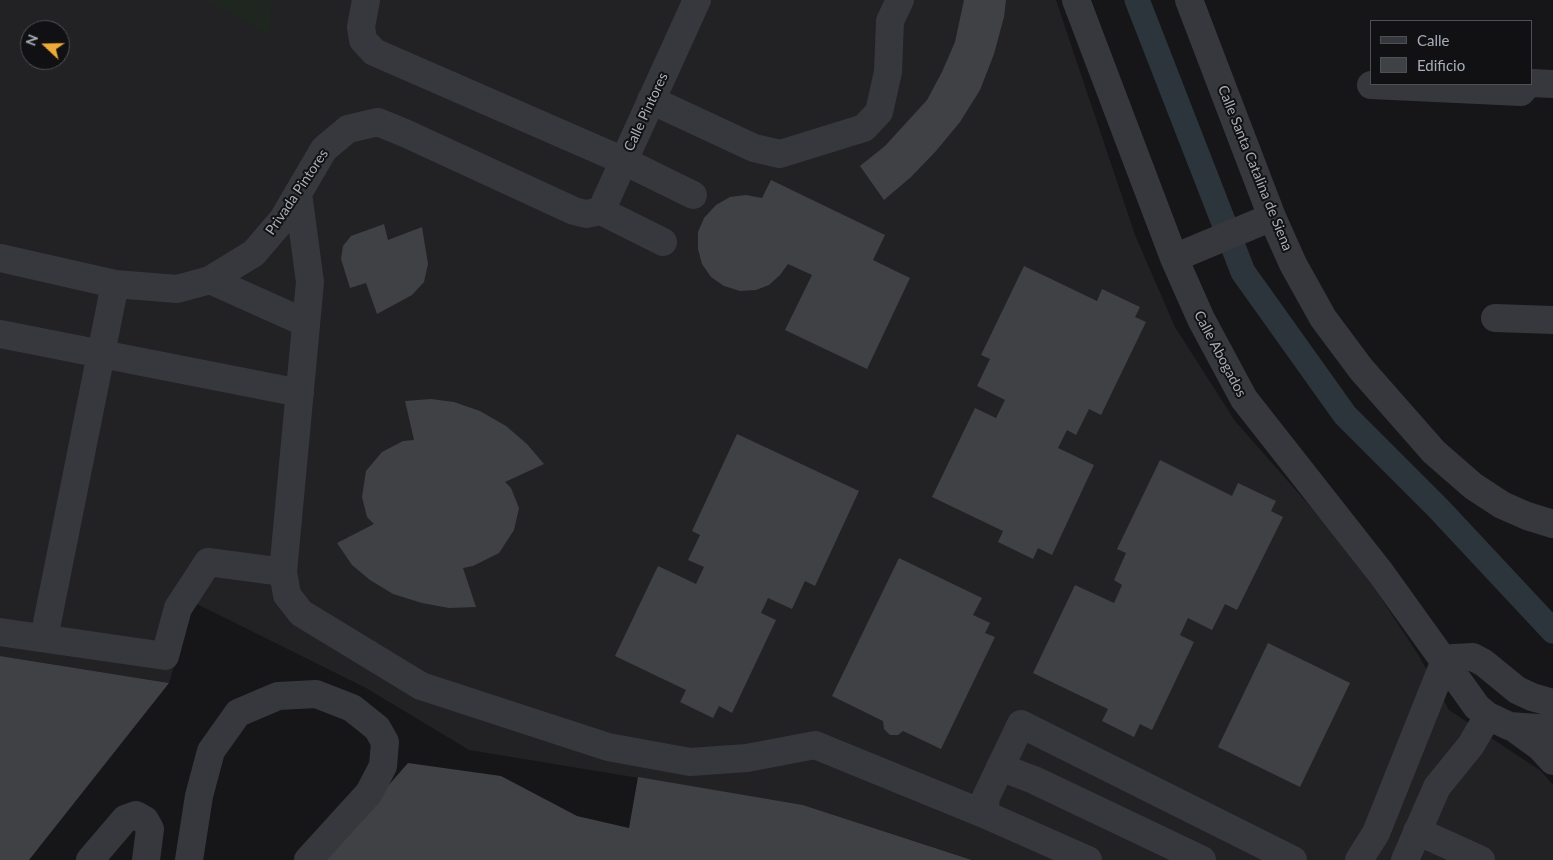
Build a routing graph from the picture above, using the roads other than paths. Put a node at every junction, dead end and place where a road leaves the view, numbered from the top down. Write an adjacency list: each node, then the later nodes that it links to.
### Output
1 (366, 0): 11 (street)
2 (698, 0): 10 (street, Calle Pintores)
3 (900, 0): 10 (street)
4 (1076, 0): 17 (street, Calle Abogados)
5 (1189, 0): 15 (street, Calle Santa Catalina de Siena)
6 (1533, 83): 7 (street)
7 (1553, 84)
8 (1371, 85): 9 (street)
9 (1527, 85)
10 (651, 100): 11 (street, Calle Pintores)
11 (624, 161): 13 (street); 14 (street, Calle Pintores)
12 (298, 193): 14 (street, Privada Pintores); 19 (street, Privada Pintores); 23 (street)
13 (693, 195)
14 (593, 212): 16 (street, Privada Pintores)
15 (1260, 222): 17 (street); 27 (street, Calle Santa Catalina de Siena)
16 (663, 242)
17 (1185, 254): 31 (street, Calle Abogados)
18 (0, 258): 20 (street, Privada Pintores)
19 (210, 280): 20 (street, Privada Pintores); 23 (street)
20 (115, 284): 25 (street)
21 (1495, 318): 22 (street)
22 (1553, 320)
23 (306, 323): 26 (street)
24 (0, 334): 25 (street)
25 (101, 354): 26 (street); 30 (street)
26 (300, 393): 28 (street)
27 (1553, 524)
28 (283, 572): 30 (street); 39 (street)
29 (0, 632): 30 (street)
30 (44, 638)
31 (1444, 664): 32 (street); 33 (street, Calle Abogados); 37 (street)
32 (1553, 703)
33 (1499, 721): 34 (street); 35 (street, Calle Abogados); 38 (street)
34 (1553, 729)
35 (1553, 761)
36 (1000, 767): 39 (street); 47 (street); 48 (street)
37 (1401, 770): 38 (street); 49 (street)
38 (1437, 787): 40 (street)
39 (984, 814): 46 (street)
40 (1417, 831): 41 (street); 50 (street)
41 (1466, 857)
42 (90, 860): 43 (street)
43 (146, 860)
44 (189, 860): 45 (street)
45 (308, 860)
46 (1088, 860)
47 (1202, 860)
48 (1293, 860)
49 (1359, 860)
50 (1405, 860)

